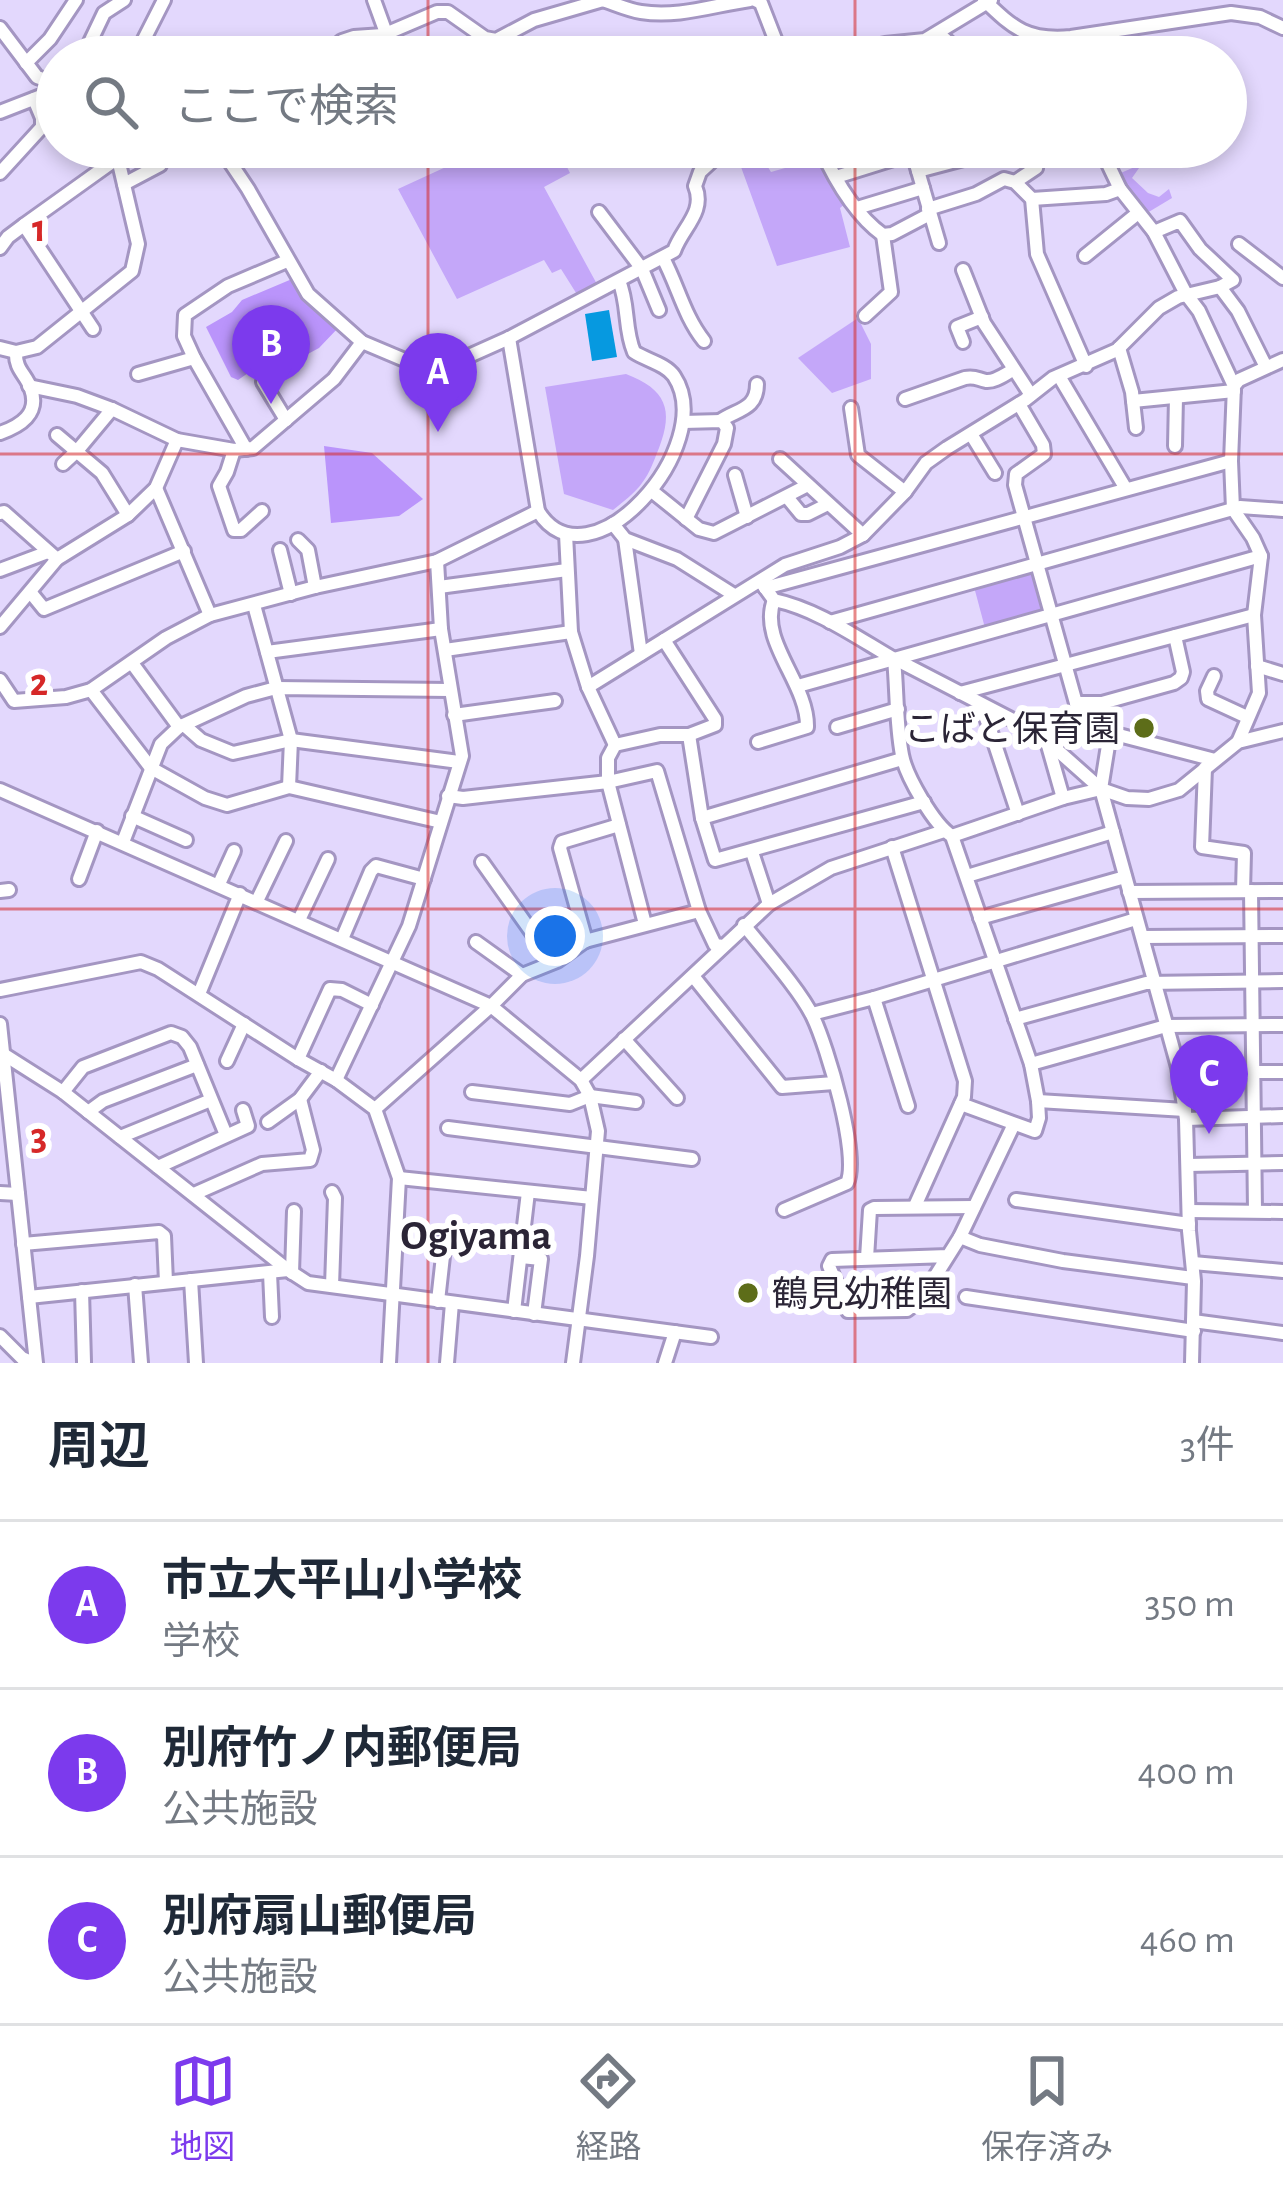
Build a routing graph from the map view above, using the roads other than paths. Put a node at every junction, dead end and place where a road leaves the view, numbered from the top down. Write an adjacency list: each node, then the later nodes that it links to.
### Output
1 (76, 0): 13 (street)
2 (124, 0): 14 (street)
3 (164, 0): 15 (street)
4 (374, 0): 11 (street)
5 (603, 0): 6 (street); 18 (street)
6 (753, 0): 19 (street)
7 (988, 1): 12 (street); 22 (street)
8 (445, 5): 11 (street); 17 (street)
9 (0, 28): 25 (street)
10 (1283, 28): 23 (street)
11 (386, 33): 16 (street)
12 (938, 33): 20 (street); 21 (street)
13 (52, 36)
14 (93, 36)
15 (146, 36)
16 (370, 36)
17 (485, 36)
18 (508, 36)
19 (774, 36)
20 (932, 36)
21 (941, 36)
22 (1039, 36)
23 (1074, 36)
24 (36, 53): 25 (street)
25 (26, 63): 26 (street)
26 (36, 75)
27 (34, 99): 28 (street); 29 (street)
28 (36, 104)
29 (0, 112)
30 (36, 133): 43 (street)
31 (105, 168): 54 (street)
32 (120, 168): 46 (street)
33 (154, 168): 46 (street)
34 (234, 168): 62 (street)
35 (704, 168): 61 (street)
36 (831, 168): 44 (street)
37 (861, 168): 44 (street)
38 (917, 168): 42 (street)
39 (930, 168): 42 (street)
40 (1036, 168): 45 (street)
41 (1110, 168): 48 (street)
42 (918, 171): 47 (street)
43 (0, 172)
44 (836, 177): 50 (street)
45 (1015, 182): 49 (street); 51 (street)
46 (124, 184): 69 (street)
47 (922, 188): 50 (street); 51 (street)
48 (1120, 189): 49 (street); 53 (street)
49 (1032, 199): 83 (street)
50 (857, 208): 56 (street)
51 (929, 211): 56 (street); 57 (street)
52 (599, 212): 63 (street)
53 (1138, 213): 55 (street); 60 (street)
54 (24, 225): 59 (street); 69 (street)
55 (1154, 232): 67 (street); 68 (street)
56 (883, 235): 71 (street)
57 (938, 244)
58 (1239, 244): 65 (street)
59 (0, 248)
60 (1085, 256)
61 (663, 258): 63 (street); 75 (street)
62 (287, 261): 77 (street); 81 (street)
63 (642, 269): 66 (street); 70 (street)
64 (963, 270): 72 (street)
65 (1283, 278)
66 (619, 280): 74 (street); 100 (street)
67 (1220, 287): 68 (street); 84 (street)
68 (1186, 294): 79 (street); 91 (street)
69 (81, 310): 73 (street); 80 (street)
70 (659, 310)
71 (865, 316)
72 (982, 317): 76 (street); 85 (street)
73 (94, 329)
74 (508, 338): 77 (street); 123 (street)
75 (704, 340)
76 (963, 341)
77 (362, 342): 98 (street)
78 (0, 348): 80 (street)
79 (1119, 348): 83 (street); 95 (street)
80 (16, 352): 90 (street)
81 (194, 358): 86 (street); 107 (street)
82 (1283, 360): 84 (street)
83 (1086, 366): 87 (street)
84 (1266, 367): 91 (street)
85 (1013, 370): 93 (street); 94 (street)
86 (138, 374)
87 (1059, 376): 94 (street); 116 (street)
88 (263, 382): 98 (street)
89 (757, 384): 99 (street)
90 (28, 386): 97 (street); 102 (street)
91 (1234, 388): 92 (street); 110 (street)
92 (1176, 397): 95 (street); 106 (street)
93 (905, 399)
94 (1025, 399): 103 (street); 128 (street)
95 (1132, 401): 101 (street)
96 (851, 408): 118 (street)
97 (112, 409): 105 (street); 108 (street)
98 (286, 420): 107 (street)
99 (720, 421): 100 (street); 129 (street)
100 (682, 422): 117 (street)
101 (1136, 428)
102 (0, 433)
103 (971, 434): 112 (street); 118 (street)
104 (57, 435): 108 (street)
105 (178, 440): 107 (street); 115 (street)
106 (1175, 446)
107 (240, 449): 124 (street)
108 (77, 451): 111 (street); 126 (street)
109 (780, 459): 114 (street)
110 (1231, 461): 116 (street); 121 (street)
111 (63, 464)
112 (995, 473)
113 (735, 475): 127 (street)
114 (808, 485): 119 (street); 120 (street)
115 (156, 488): 126 (street); 136 (street)
116 (1126, 489): 128 (street)
117 (653, 492): 129 (street); 130 (street)
118 (904, 492): 132 (street)
119 (787, 496): 120 (street); 127 (street)
120 (828, 504): 132 (street)
121 (1233, 509): 122 (street); 138 (street); 140 (street)
122 (1283, 510)
123 (538, 511): 131 (street); 139 (street)
124 (262, 512)
125 (0, 513): 137 (street)
126 (128, 515): 137 (street)
127 (748, 517): 129 (street)
128 (1023, 517): 140 (street); 145 (street)
129 (686, 519)
130 (613, 524): 131 (street); 133 (street)
131 (566, 534): 142 (street)
132 (863, 535): 145 (street)
133 (625, 539): 148 (street); 161 (street)
134 (298, 540): 143 (street)
135 (280, 550): 147 (street)
136 (184, 551): 146 (street); 151 (street)
137 (52, 556): 141 (street); 146 (street)
138 (1261, 556): 150 (street); 152 (street)
139 (437, 561): 143 (street); 144 (street)
140 (1037, 562): 150 (street); 153 (street)
141 (0, 570)
142 (567, 570): 144 (street); 156 (street)
143 (315, 587): 147 (street)
144 (439, 587): 155 (street)
145 (766, 590): 148 (street); 153 (street); 169 (street)
146 (31, 593): 154 (street)
147 (291, 594): 149 (street)
148 (734, 595): 158 (street)
149 (254, 604): 151 (street); 160 (street)
150 (1052, 614): 162 (street); 164 (street)
151 (210, 615): 163 (street)
152 (1254, 615): 157 (street); 165 (street)
153 (830, 622): 162 (street)
154 (0, 627)
155 (441, 629): 159 (street); 160 (street)
156 (572, 632): 159 (street); 170 (street)
157 (1175, 636): 164 (street); 176 (street)
158 (664, 640): 161 (street); 185 (street)
159 (445, 650): 173 (street)
160 (267, 652): 171 (street)
161 (641, 655): 170 (street)
162 (894, 658): 169 (street); 174 (street); 178 (street)
163 (132, 663): 172 (street); 181 (street)
164 (1065, 665): 174 (street); 176 (street)
165 (1257, 666): 166 (street); 180 (street)
166 (1283, 674)
167 (1214, 676): 180 (street)
168 (0, 680): 172 (street)
169 (798, 686): 188 (street)
170 (589, 687): 190 (street)
171 (276, 688): 173 (street); 181 (street); 186 (street)
172 (91, 690): 194 (street)
173 (450, 690): 179 (street)
174 (960, 693): 177 (street)
175 (555, 700): 179 (street)
176 (1076, 703): 184 (street)
177 (982, 705): 187 (street); 202 (street)
178 (898, 709): 182 (street); 191 (street)
179 (454, 715): 192 (street)
180 (1247, 717): 189 (street)
181 (182, 726): 186 (street); 194 (street)
182 (838, 727)
183 (1283, 731): 189 (street)
184 (1111, 733): 193 (street); 197 (street)
185 (689, 735): 190 (street); 204 (street)
186 (291, 740): 192 (street); 196 (street)
187 (1047, 741): 197 (street); 200 (street)
188 (758, 742)
189 (1238, 742): 193 (street)
190 (615, 746): 195 (street)
191 (902, 759): 201 (street); 204 (street)
192 (459, 762): 199 (street)
193 (1210, 764): 197 (street); 223 (street)
194 (151, 768): 196 (street); 203 (street)
195 (608, 782): 199 (street); 206 (street); 229 (street)
196 (289, 787): 205 (street)
197 (1101, 789): 200 (street); 208 (street)
198 (0, 790): 207 (street)
199 (448, 796): 205 (street)
200 (1063, 798): 202 (street)
201 (924, 802): 209 (street); 215 (street)
202 (1018, 814): 209 (street)
203 (132, 816): 210 (street); 211 (street)
204 (702, 818): 215 (street)
205 (441, 822): 221 (street)
206 (619, 825): 233 (street); 239 (street)
207 (97, 831): 211 (street); 220 (street)
208 (1113, 832): 218 (street); 219 (street)
209 (948, 833): 213 (street); 218 (street)
210 (186, 840)
211 (123, 842): 222 (street)
212 (286, 842): 227 (street)
213 (892, 847): 228 (street); 247 (street)
214 (234, 850): 222 (street)
215 (752, 852): 228 (street)
216 (328, 859): 232 (street)
217 (482, 862): 242 (street)
218 (967, 876): 230 (street)
219 (1125, 877): 225 (street); 230 (street)
220 (80, 878)
221 (424, 879): 237 (street); 243 (street)
222 (219, 884): 226 (street)
223 (1247, 891): 224 (street); 225 (street); 235 (street)
224 (1283, 891)
225 (1129, 892): 231 (street)
226 (240, 894): 227 (street); 252 (street)
227 (257, 902): 232 (street)
228 (769, 904): 234 (street)
229 (699, 911): 233 (street); 241 (street)
230 (980, 918): 244 (street)
231 (1136, 919): 238 (street); 244 (street)
232 (299, 920): 237 (street)
233 (645, 924): 239 (street)
234 (744, 925): 241 (street); 256 (street)
235 (1252, 935): 236 (street); 238 (street); 248 (street)
236 (1283, 936)
237 (342, 938): 243 (street)
238 (1143, 938): 250 (street)
239 (586, 940): 242 (street)
240 (476, 942): 245 (street)
241 (723, 946): 246 (street)
242 (564, 954): 245 (street)
243 (393, 961): 254 (street); 255 (street)
244 (995, 962): 247 (street); 257 (street)
245 (522, 975): 255 (street)
246 (693, 976): 263 (street); 275 (street)
247 (934, 980): 253 (street); 284 (street)
248 (1253, 981): 249 (street); 250 (street); 262 (street)
249 (1283, 981)
250 (1155, 982): 257 (street); 261 (street)
251 (0, 990): 252 (street)
252 (199, 994): 259 (street)
253 (874, 998): 256 (street); 285 (street)
254 (372, 1005): 265 (street); 273 (street)
255 (491, 1006): 274 (street); 286 (street)
256 (812, 1014): 275 (street)
257 (1016, 1019): 267 (street)
258 (0, 1024): 264 (street)
259 (244, 1024): 265 (street); 266 (street)
260 (1283, 1025): 262 (street)
261 (1166, 1026): 262 (street); 267 (street); 270 (street)
262 (1254, 1026): 271 (street)
263 (624, 1039): 274 (street); 279 (street)
264 (2, 1053): 276 (street); 307 (street)
265 (298, 1059): 269 (street)
266 (227, 1060)
267 (1030, 1064): 282 (street)
268 (197, 1066): 276 (street); 281 (street); 288 (street)
269 (321, 1071): 273 (street); 280 (street)
270 (1179, 1072): 271 (street); 289 (street)
271 (1253, 1072): 272 (street); 290 (street)
272 (1283, 1072)
273 (336, 1080): 286 (street)
274 (581, 1080): 278 (street)
275 (834, 1083): 313 (street)
276 (63, 1092): 288 (street)
277 (472, 1092): 278 (street)
278 (590, 1096): 283 (street); 297 (street)
279 (677, 1098)
280 (300, 1099): 292 (street); 308 (street)
281 (211, 1100): 295 (street); 296 (street)
282 (1039, 1101): 289 (street); 293 (street)
283 (636, 1102)
284 (961, 1104): 293 (street); 311 (street)
285 (908, 1106)
286 (375, 1108): 303 (street)
287 (243, 1110): 295 (street)
288 (88, 1112): 296 (street)
289 (1186, 1114): 290 (street); 302 (street)
290 (1252, 1115): 291 (street); 299 (street)
291 (1283, 1116)
292 (268, 1121)
293 (1014, 1124): 312 (street)
294 (448, 1129): 297 (street)
295 (226, 1136): 301 (street)
296 (120, 1137): 301 (street)
297 (597, 1147): 298 (street); 309 (street)
298 (692, 1159)
299 (1254, 1162): 300 (street); 302 (street); 314 (street)
300 (1283, 1163)
301 (158, 1166): 308 (street)
302 (1188, 1166): 317 (street)
303 (399, 1178): 305 (street); 334 (street)
304 (332, 1192): 332 (street)
305 (528, 1192): 309 (street); 322 (street)
306 (0, 1193): 307 (street)
307 (18, 1194): 320 (street)
308 (194, 1194): 326 (street)
309 (592, 1198): 341 (street)
310 (1016, 1200): 317 (street)
311 (914, 1206): 312 (street); 323 (street)
312 (974, 1207): 319 (street)
313 (784, 1210)
314 (1255, 1210): 316 (street); 317 (street)
315 (294, 1211): 326 (street)
316 (1283, 1212)
317 (1189, 1217): 324 (street)
318 (445, 1238): 337 (street)
319 (960, 1238): 321 (street); 328 (street)
320 (23, 1244): 330 (street); 335 (street)
321 (948, 1256): 323 (street); 323 (street)
322 (520, 1257): 338 (street); 339 (street)
323 (867, 1258)
324 (1192, 1263): 325 (street); 328 (street)
325 (1283, 1271)
326 (290, 1272): 327 (street); 332 (street)
327 (270, 1273): 329 (street); 340 (street)
328 (1193, 1278): 342 (street)
329 (191, 1280): 330 (street); 350 (street)
330 (166, 1282): 331 (street)
331 (136, 1286): 333 (street); 349 (street)
332 (332, 1286): 334 (street)
333 (82, 1292): 335 (street); 347 (street)
334 (393, 1294): 337 (street); 351 (street)
335 (29, 1297): 348 (street)
336 (966, 1297): 342 (street)
337 (445, 1302): 338 (street); 352 (street)
338 (514, 1311): 339 (street)
339 (534, 1314): 341 (street)
340 (272, 1317)
341 (578, 1320): 343 (street); 353 (street)
342 (1194, 1326): 344 (street); 355 (street)
343 (675, 1332): 346 (street); 354 (street)
344 (1283, 1333)
345 (0, 1336): 348 (street)
346 (711, 1336)
347 (84, 1362)
348 (35, 1363)
349 (141, 1363)
350 (196, 1363)
351 (389, 1363)
352 (447, 1363)
353 (573, 1363)
354 (664, 1363)
355 (1192, 1363)

